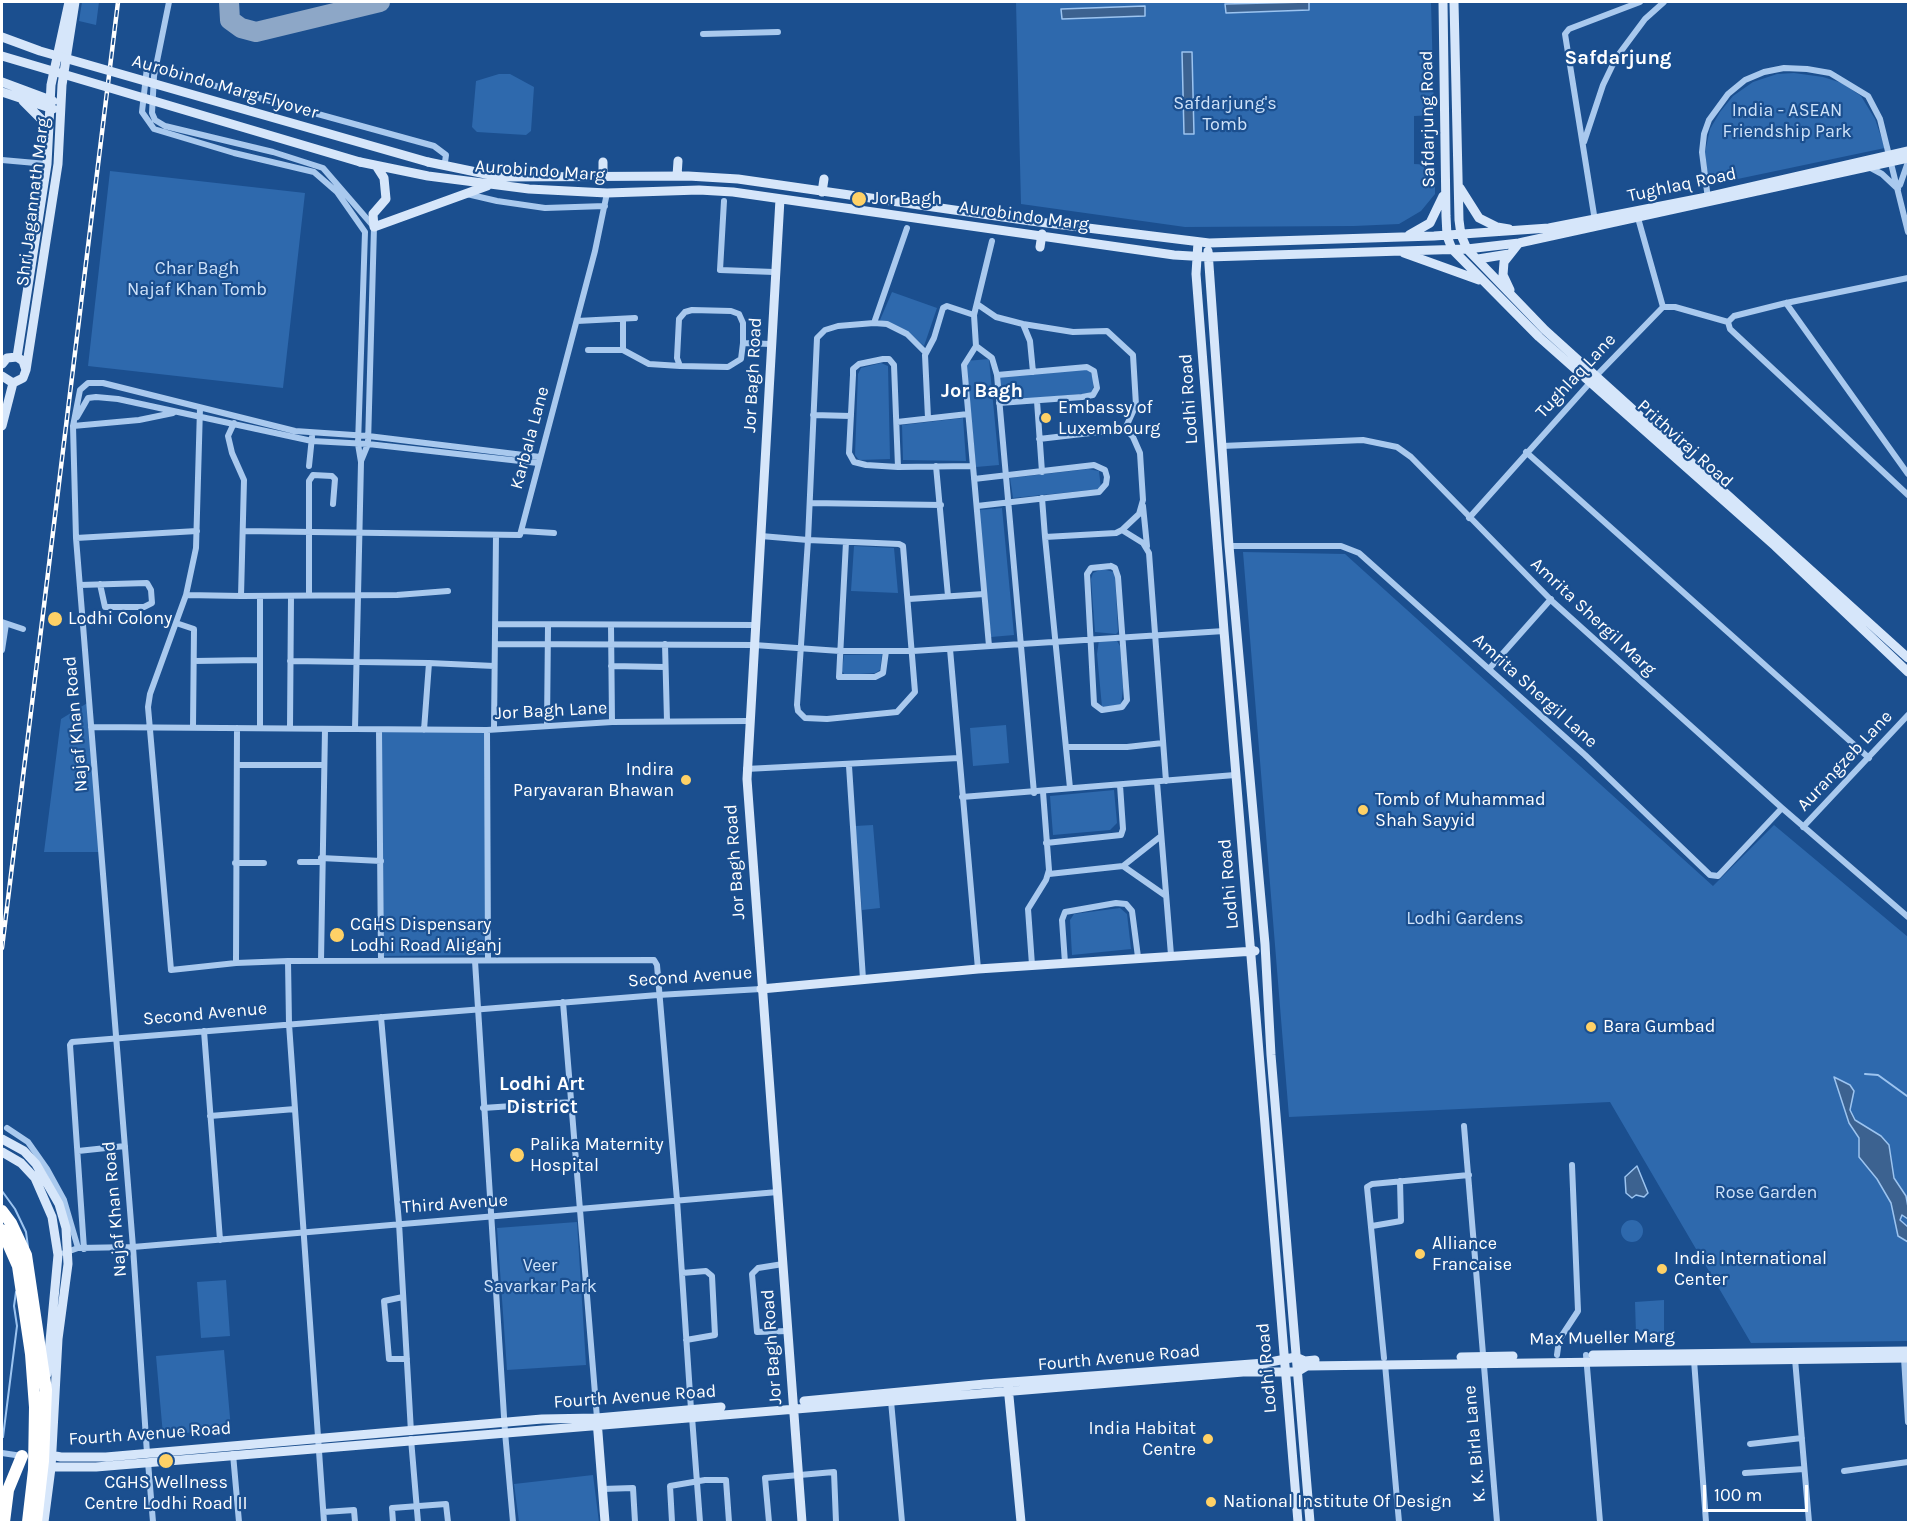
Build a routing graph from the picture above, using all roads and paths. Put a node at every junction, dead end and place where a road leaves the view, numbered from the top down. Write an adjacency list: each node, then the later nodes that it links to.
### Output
1 (69, 2): 16 (main road, Shri Jagannath Marg)
2 (75, 2): 17 (main road, Shri Jagannath Marg)
3 (169, 2): 12 (street)
4 (1443, 2): 18 (main road, Safdarjung Road)
5 (1454, 2): 19 (main road, Safdarjung Road)
6 (1640, 2): 21 (street)
7 (1664, 2): 21 (street)
8 (778, 32): 9 (street)
9 (703, 34)
10 (2, 38): 29 (main road, Aurobindo Marg Flyover, bridge)
11 (2, 56): 30 (main road, Aurobindo Marg Flyover, bridge)
12 (156, 70): 29 (street); 54 (street); 118 (street)
13 (2, 82): 16 (main road)
14 (2, 92): 15 (main road)
15 (20, 98): 16 (main road); 20 (main road)
16 (50, 104): 17 (main road); 20 (main road, Shri Jagannath Marg)
17 (61, 108): 97 (main road, Shri Jagannath Marg)
18 (1444, 117): 19 (main road); 39 (main road, Safdarjung Road)
19 (1456, 117): 35 (main road, Safdarjung Road)
20 (49, 127): 28 (main road, Shri Jagannath Marg)
21 (1584, 145): 53 (street)
22 (1908, 151): 23 (main road, Tughlaq Road)
23 (1892, 158): 25 (main road, Tughlaq Road); 31 (main road, Tughlaq Road); 37 (street); 45 (main road, Tughlaq Road); 45 (street)
24 (2, 160): 28 (street)
25 (1908, 160): 37 (street)
26 (678, 161): 33 (main road)
27 (603, 162): 32 (main road)
28 (47, 164): 94 (main road, Shri Jagannath Marg)
29 (439, 165): 32 (main road, Aurobindo Marg)
30 (377, 167): 36 (main road, Aurobindo Marg); 54 (main road)
31 (1869, 167): 37 (street); 45 (main road, Tughlaq Road)
32 (603, 176): 33 (main road, Aurobindo Marg)
33 (677, 176): 40 (main road, Aurobindo Marg)
34 (824, 179): 40 (main road)
35 (1458, 184): 56 (main road); 59 (main road, Safdarjung Road)
36 (489, 185): 41 (main road, Aurobindo Marg); 42 (main road)
37 (1899, 189): 57 (street)
38 (888, 190): 47 (main road)
39 (1445, 190): 60 (main road, Safdarjung Road); 61 (main road)
40 (822, 192): 47 (main road, Aurobindo Marg)
41 (607, 193): 44 (main road, Aurobindo Marg); 48 (street, Karbala Lane)
42 (467, 194): 48 (street); 54 (main road)
43 (920, 194): 50 (main road)
44 (780, 199): 49 (main road, Aurobindo Marg); 74 (main road, Jor Bagh Road)
45 (1708, 200): 52 (main road, Tughlaq Road); 53 (main road, Tughlaq Road)
46 (724, 201): 74 (street)
47 (885, 201): 50 (main road, Aurobindo Marg)
48 (605, 206): 84 (street, Karbala Lane)
49 (833, 206): 51 (main road); 58 (main road, Aurobindo Marg)
50 (919, 206): 63 (main road, Aurobindo Marg)
51 (831, 218)
52 (1638, 218): 53 (main road, Tughlaq Road); 80 (street)
53 (1596, 224): 56 (main road, Tughlaq Road); 65 (main road, Tughlaq Road)
54 (374, 227): 119 (street)
55 (907, 228): 86 (street)
56 (1519, 231): 59 (main road, Tughlaq Road)
57 (1908, 232)
58 (1042, 234): 66 (main road); 71 (main road, Aurobindo Marg)
59 (1461, 235): 60 (main road, Tughlaq Road); 68 (main road, Safdarjung Road)
60 (1447, 236): 61 (main road, Aurobindo Marg); 67 (main road, Prithviraj Road)
61 (1404, 237): 64 (main road, Aurobindo Marg)
62 (992, 241): 79 (street)
63 (1198, 242): 64 (main road, Aurobindo Marg); 71 (main road, Lodhi Road)
64 (1209, 243): 72 (main road, Lodhi Road)
65 (1519, 243): 68 (main road, Tughlaq Road); 70 (main road)
66 (1040, 247)
67 (1452, 249): 68 (main road, Tughlaq Road); 69 (main road, Aurobindo Marg); 76 (main road, Prithviraj Road)
68 (1467, 249): 73 (main road, Prithviraj Road)
69 (1400, 251): 72 (main road, Aurobindo Marg); 76 (main road)
70 (1509, 254): 73 (main road); 77 (main road)
71 (1197, 257): 72 (main road, Aurobindo Marg); 180 (main road, Lodhi Road)
72 (1208, 257): 124 (main road, Lodhi Road)
73 (1478, 259): 77 (main road, Prithviraj Road)
74 (774, 272): 89 (main road, Jor Bagh Road)
75 (1908, 278): 78 (street)
76 (1484, 282): 101 (main road, Prithviraj Road)
77 (1514, 296): 101 (main road, Prithviraj Road)
78 (1786, 303): 85 (street); 133 (street)
79 (977, 304): 81 (street); 87 (street)
80 (1663, 307): 85 (street); 101 (street, Tughlaq Lane)
81 (974, 315): 90 (street); 93 (street)
82 (635, 318): 83 (street)
83 (623, 319): 84 (street); 92 (street)
84 (577, 321): 126 (street, Karbala Lane)
85 (1728, 322): 136 (street)
86 (874, 323): 93 (street); 108 (street)
87 (1023, 324): 98 (street); 117 (street)
88 (743, 343): 89 (street); 96 (street); 96 (street)
89 (771, 344): 153 (main road, Jor Bagh Road)
90 (976, 346): 99 (street); 107 (street)
91 (588, 350): 92 (street)
92 (623, 350): 96 (street)
93 (925, 352): 112 (street)
94 (17, 357): 95 (main road); 97 (main road)
95 (2, 362)
96 (680, 366)
97 (26, 370): 102 (main road)
98 (1033, 372): 99 (street); 103 (street)
99 (997, 375): 104 (street)
100 (2, 376): 102 (main road)
101 (1593, 379): 125 (street, Tughlaq Lane); 199 (main road, Prithviraj Road); 209 (main road, Prithviraj Road)
102 (13, 382): 115 (main road)
103 (1036, 401): 104 (street); 121 (street)
104 (999, 403): 134 (street)
105 (200, 408): 109 (street); 111 (street, Najaf Khan Road); 116 (street, Najaf Khan Road)
106 (176, 412): 109 (street); 116 (street); 116 (street)
107 (968, 414): 112 (street); 130 (street)
108 (813, 415): 110 (street); 138 (street)
109 (200, 416): 114 (street); 146 (street)
110 (851, 416): 113 (street); 131 (street)
111 (238, 417): 114 (street); 120 (street, Najaf Khan Road)
112 (928, 418): 113 (street)
113 (897, 422): 131 (street)
114 (232, 425): 120 (street); 147 (street)
115 (2, 426)
116 (72, 426): 155 (street, Najaf Khan Road)
117 (1125, 429): 121 (street); 141 (street)
118 (358, 436): 119 (street, Najaf Khan Road); 120 (street, Najaf Khan Road); 122 (street)
119 (368, 436): 123 (street); 126 (street, Najaf Khan Road)
120 (312, 437): 122 (street); 128 (street)
121 (1039, 440): 132 (street)
122 (358, 444): 123 (street); 127 (street)
123 (368, 444): 126 (street); 127 (street)
124 (1222, 446): 144 (street, Amrita Shergil Marg); 158 (main road, Lodhi Road)
125 (1526, 452): 144 (street, Tughlaq Lane); 229 (street)
126 (539, 460): 148 (street, Karbala Lane)
127 (361, 462): 150 (street)
128 (309, 466)
129 (936, 466): 130 (street); 131 (street); 142 (street)
130 (972, 466): 135 (street)
131 (898, 467)
132 (1042, 472): 134 (street); 137 (street)
133 (1908, 474)
134 (1004, 476): 135 (street); 139 (street)
135 (974, 479): 143 (street)
136 (1908, 495)
137 (1042, 498): 139 (street); 154 (street)
138 (810, 503): 142 (street); 156 (street)
139 (1007, 503): 143 (street); 190 (street)
140 (333, 504): 149 (street)
141 (1143, 505): 145 (street); 159 (street)
142 (941, 506): 170 (street)
143 (977, 506): 163 (street)
144 (1469, 518): 172 (street, Amrita Shergil Marg)
145 (1122, 530): 154 (street); 159 (street)
146 (197, 531): 155 (street); 164 (street)
147 (243, 531): 149 (street); 166 (street)
148 (522, 531): 151 (street); 152 (street)
149 (308, 532): 150 (street); 165 (street)
150 (360, 533): 152 (street); 169 (street)
151 (554, 533)
152 (496, 535): 175 (street)
153 (761, 536): 156 (street); 177 (main road, Jor Bagh Road)
154 (1045, 537): 185 (street)
155 (76, 538): 161 (street, Najaf Khan Road)
156 (808, 540): 157 (street); 193 (street)
157 (846, 542): 171 (street); 196 (street)
158 (1229, 546): 208 (street, Amrita Shergil Lane); 256 (main road, Lodhi Road)
159 (1147, 547): 181 (street)
160 (100, 584): 160 (street); 161 (street)
161 (80, 585): 215 (street, Najaf Khan Road)
162 (448, 591): 169 (street)
163 (984, 594): 170 (street); 192 (street)
164 (186, 595): 166 (street); 174 (street)
165 (309, 595): 168 (street); 169 (street)
166 (242, 596): 167 (street)
167 (260, 596): 168 (street); 200 (street)
168 (291, 596): 202 (street)
169 (358, 596): 203 (street)
170 (948, 596): 171 (street)
171 (909, 599): 198 (street)
172 (1551, 599): 208 (street); 242 (street, Amrita Shergil Marg)
173 (4, 623): 179 (street); 184 (street)
174 (176, 623): 201 (street); 216 (street)
175 (496, 624): 178 (street); 186 (street)
176 (611, 625): 177 (street); 178 (street); 188 (street)
177 (755, 625): 191 (main road, Jor Bagh Road)
178 (548, 626): 187 (street)
179 (23, 629)
180 (1224, 631): 181 (street); 234 (main road, Lodhi Road)
181 (1154, 633): 182 (street); 226 (street)
182 (1122, 636): 183 (street); 183 (street); 183 (street)
183 (1092, 638): 185 (street)
184 (2, 639): 195 (street)
185 (1055, 642): 190 (street); 227 (street)
186 (495, 644): 187 (street); 205 (street)
187 (548, 644): 188 (street); 214 (street)
188 (611, 644): 189 (street); 206 (street)
189 (665, 644): 191 (street); 207 (street)
190 (1023, 644): 192 (street); 240 (street)
191 (754, 645): 193 (street); 212 (main road, Jor Bagh Road)
192 (989, 646): 194 (street)
193 (800, 648): 196 (street); 198 (street)
194 (950, 649): 198 (street); 228 (street)
195 (2, 650)
196 (840, 651): 197 (street); 197 (street)
197 (886, 651): 198 (street)
198 (913, 651)
199 (1908, 658)
200 (260, 660): 201 (street); 219 (street)
201 (194, 661): 217 (street)
202 (290, 661): 203 (street); 220 (street)
203 (357, 661): 204 (street); 222 (street)
204 (429, 663): 205 (street); 225 (street)
205 (494, 666): 223 (street)
206 (611, 666): 207 (street); 213 (street)
207 (665, 667): 211 (street)
208 (1489, 669): 242 (street, Amrita Shergil Lane)
209 (1908, 672)
210 (1908, 715): 229 (street, Aurangzeb Lane)
211 (667, 721): 212 (street, Jor Bagh Lane); 213 (street, Jor Bagh Lane)
212 (748, 721): 233 (main road, Jor Bagh Road)
213 (612, 722): 214 (street, Jor Bagh Lane)
214 (547, 726): 223 (street, Jor Bagh Lane)
215 (91, 727): 216 (street, Jor Bagh Lane); 276 (street, Najaf Khan Road)
216 (151, 727): 217 (street, Jor Bagh Lane); 264 (street)
217 (193, 727): 218 (street, Jor Bagh Lane)
218 (237, 728): 219 (street, Jor Bagh Lane); 230 (street)
219 (260, 728): 220 (street, Jor Bagh Lane)
220 (290, 729): 221 (street, Jor Bagh Lane)
221 (325, 729): 222 (street, Jor Bagh Lane); 231 (street)
222 (355, 729): 224 (street, Jor Bagh Lane)
223 (490, 729): 225 (street, Jor Bagh Lane); 260 (street)
224 (379, 730): 225 (street, Jor Bagh Lane); 247 (street)
225 (424, 730)
226 (1163, 743): 227 (street); 235 (street)
227 (1066, 747): 238 (street)
228 (959, 758): 232 (street); 241 (street)
229 (1869, 758): 243 (street, Aurangzeb Lane)
230 (237, 765): 231 (street); 249 (street)
231 (324, 765): 246 (street)
232 (849, 766): 233 (street); 268 (street)
233 (746, 769): 269 (main road, Jor Bagh Road)
234 (1235, 775): 235 (street); 255 (main road, Lodhi Road)
235 (1166, 781): 236 (street)
236 (1157, 782): 237 (street); 244 (street)
237 (1120, 784): 238 (street); 245 (street)
238 (1070, 788): 239 (street)
239 (1043, 792): 240 (street); 245 (street)
240 (1034, 793): 241 (street)
241 (962, 797): 267 (street)
242 (1782, 808): 243 (street, Amrita Shergil Marg)
243 (1803, 827): 254 (street, Amrita Shergil Marg)
244 (1161, 836): 251 (street); 253 (street)
245 (1046, 843): 252 (street)
246 (321, 860): 247 (street); 248 (street); 262 (street)
247 (381, 861): 259 (street)
248 (300, 862)
249 (235, 863): 250 (street); 264 (street)
250 (264, 863)
251 (1123, 866): 252 (street); 253 (street)
252 (1048, 874): 266 (street)
253 (1166, 896): 257 (street)
254 (1908, 917)
255 (1252, 951): 256 (main road, Second Avenue); 257 (main road, Second Avenue); 313 (main road, Lodhi Road)
256 (1265, 951): 310 (main road, Lodhi Road)
257 (1171, 955): 258 (main road, Second Avenue)
258 (1138, 957): 265 (main road, Second Avenue); 265 (street)
259 (381, 960): 262 (street); 263 (street)
260 (488, 960): 263 (street); 270 (street)
261 (288, 961): 262 (street); 264 (street); 274 (street)
262 (321, 961)
263 (475, 961): 272 (street)
264 (236, 963)
265 (1065, 963): 266 (main road, Second Avenue)
266 (1032, 965): 267 (main road, Second Avenue)
267 (978, 969): 268 (main road, Second Avenue)
268 (863, 979): 269 (main road, Second Avenue)
269 (761, 989): 270 (street, Second Avenue); 290 (main road, Jor Bagh Road)
270 (658, 995): 271 (street, Second Avenue); 291 (street)
271 (563, 1002): 272 (street, Second Avenue); 277 (street)
272 (477, 1009): 273 (street, Second Avenue); 278 (street)
273 (381, 1017): 274 (street, Second Avenue); 295 (street)
274 (289, 1024): 275 (street, Second Avenue); 279 (street)
275 (204, 1031): 276 (street, Second Avenue); 280 (street)
276 (117, 1038): 284 (street, Najaf Khan Road); 285 (street, Second Avenue)
277 (572, 1102): 278 (street); 292 (street)
278 (483, 1108): 294 (street)
279 (295, 1109): 280 (street); 298 (street)
280 (210, 1116): 299 (street)
281 (1464, 1126): 288 (street, K. K. Birla Lane)
282 (7, 1128): 301 (street)
283 (2, 1139): 301 (main road)
284 (125, 1146): 285 (street); 300 (street, Najaf Khan Road)
285 (78, 1151): 301 (street)
286 (2, 1152): 302 (main road)
287 (1572, 1165): 309 (street)
288 (1470, 1175): 289 (street); 314 (street, K. K. Birla Lane)
289 (1400, 1181): 296 (street); 296 (street)
290 (778, 1192): 291 (street, Third Avenue); 303 (main road, Jor Bagh Road)
291 (677, 1200): 292 (street, Third Avenue); 304 (street)
292 (582, 1209): 294 (street, Third Avenue); 325 (street)
293 (2, 1211): 352 (highway, bridge)
294 (490, 1218): 295 (street, Third Avenue); 327 (street)
295 (399, 1223): 298 (street, Third Avenue); 305 (street)
296 (1372, 1226): 317 (street)
297 (2, 1230): 351 (highway, bridge)
298 (304, 1231): 299 (street, Third Avenue); 330 (street)
299 (220, 1240): 300 (street, Third Avenue)
300 (134, 1247): 301 (street, Third Avenue); 337 (street, Najaf Khan Road)
301 (77, 1250): 302 (street, Third Avenue); 336 (main road)
302 (58, 1255): 333 (main road)
303 (783, 1264): 306 (main road, Jor Bagh Road); 306 (street)
304 (682, 1273): 307 (street); 307 (street)
305 (404, 1297): 312 (street); 312 (street)
306 (788, 1330): 323 (main road, Jor Bagh Road)
307 (686, 1340): 324 (street)
308 (1907, 1355): 311 (main road, Max Mueller Marg); 315 (main road, Max Mueller Marg); 326 (street)
309 (1557, 1356): 311 (main road, Max Mueller Marg); 314 (main road, Max Mueller Marg)
310 (1296, 1357): 313 (main road, Fourth Avenue Road); 317 (main road, Max Mueller Marg); 319 (main road, Lodhi Road)
311 (1586, 1358): 314 (main road, Max Mueller Marg); 316 (main road, Max Mueller Marg); 376 (street)
312 (407, 1359): 328 (street)
313 (1282, 1359): 318 (main road, Fourth Avenue Road); 320 (main road, Lodhi Road)
314 (1483, 1359): 317 (main road, Max Mueller Marg); 375 (street, K. K. Birla Lane)
315 (1795, 1359): 316 (main road, Max Mueller Marg); 329 (street)
316 (1694, 1360): 377 (street)
317 (1385, 1361): 319 (main road, Max Mueller Marg); 374 (street)
318 (1191, 1372): 320 (main road, Fourth Avenue Road); 321 (main road, Fourth Avenue Road)
319 (1297, 1372): 320 (main road, Fourth Avenue Road); 373 (main road, Lodhi Road)
320 (1284, 1373): 372 (main road, Lodhi Road)
321 (1009, 1387): 322 (main road, Fourth Avenue Road); 323 (main road, Fourth Avenue Road); 371 (main road)
322 (891, 1401): 323 (main road, Fourth Avenue Road); 370 (street)
323 (793, 1405): 324 (main road, Fourth Avenue Road); 344 (main road, Jor Bagh Road)
324 (691, 1413): 325 (main road, Fourth Avenue Road); 345 (street)
325 (597, 1421): 327 (main road, Fourth Avenue Road); 347 (main road)
326 (1908, 1422)
327 (504, 1427): 328 (main road, Fourth Avenue Road); 361 (street)
328 (411, 1436): 330 (main road, Fourth Avenue Road); 348 (street)
329 (1802, 1438): 331 (street); 341 (street)
330 (318, 1443): 334 (main road, Fourth Avenue Road); 337 (main road, Fourth Avenue Road); 349 (street)
331 (1750, 1444)
332 (2, 1453): 335 (street)
333 (40, 1453): 335 (main road, Fourth Avenue Road); 336 (main road, Fourth Avenue Road); 339 (main road)
334 (233, 1454): 337 (main road, Fourth Avenue Road); 355 (street)
335 (22, 1455): 339 (main road); 350 (highway)
336 (51, 1455): 337 (main road, Fourth Avenue Road); 340 (main road)
337 (147, 1458): 340 (main road, Fourth Avenue Road); 354 (street, Najaf Khan Road)
338 (1908, 1462): 342 (street)
339 (40, 1468): 340 (main road, Fourth Avenue Road); 346 (main road)
340 (51, 1468): 346 (main road)
341 (1804, 1469): 343 (street); 378 (street)
342 (1844, 1471)
343 (1745, 1473)
344 (798, 1474): 367 (street); 368 (main road, Jor Bagh Road); 369 (street)
345 (697, 1481): 364 (street); 365 (street); 366 (street)
346 (47, 1489): 353 (main road)
347 (602, 1489): 362 (main road); 363 (street)
348 (416, 1505): 358 (street); 359 (street); 360 (street)
349 (324, 1512): 356 (street); 357 (street)
350 (4, 1522)
351 (28, 1522)
352 (36, 1522)
353 (44, 1522)
354 (153, 1522)
355 (238, 1522)
356 (324, 1522)
357 (355, 1522)
358 (393, 1522)
359 (418, 1522)
360 (448, 1522)
361 (513, 1522)
362 (605, 1522)
363 (636, 1522)
364 (672, 1522)
365 (700, 1522)
366 (729, 1522)
367 (769, 1522)
368 (802, 1522)
369 (836, 1522)
370 (902, 1522)
371 (1021, 1522)
372 (1298, 1522)
373 (1310, 1522)
374 (1399, 1522)
375 (1497, 1522)
376 (1600, 1522)
377 (1706, 1522)
378 (1809, 1522)

